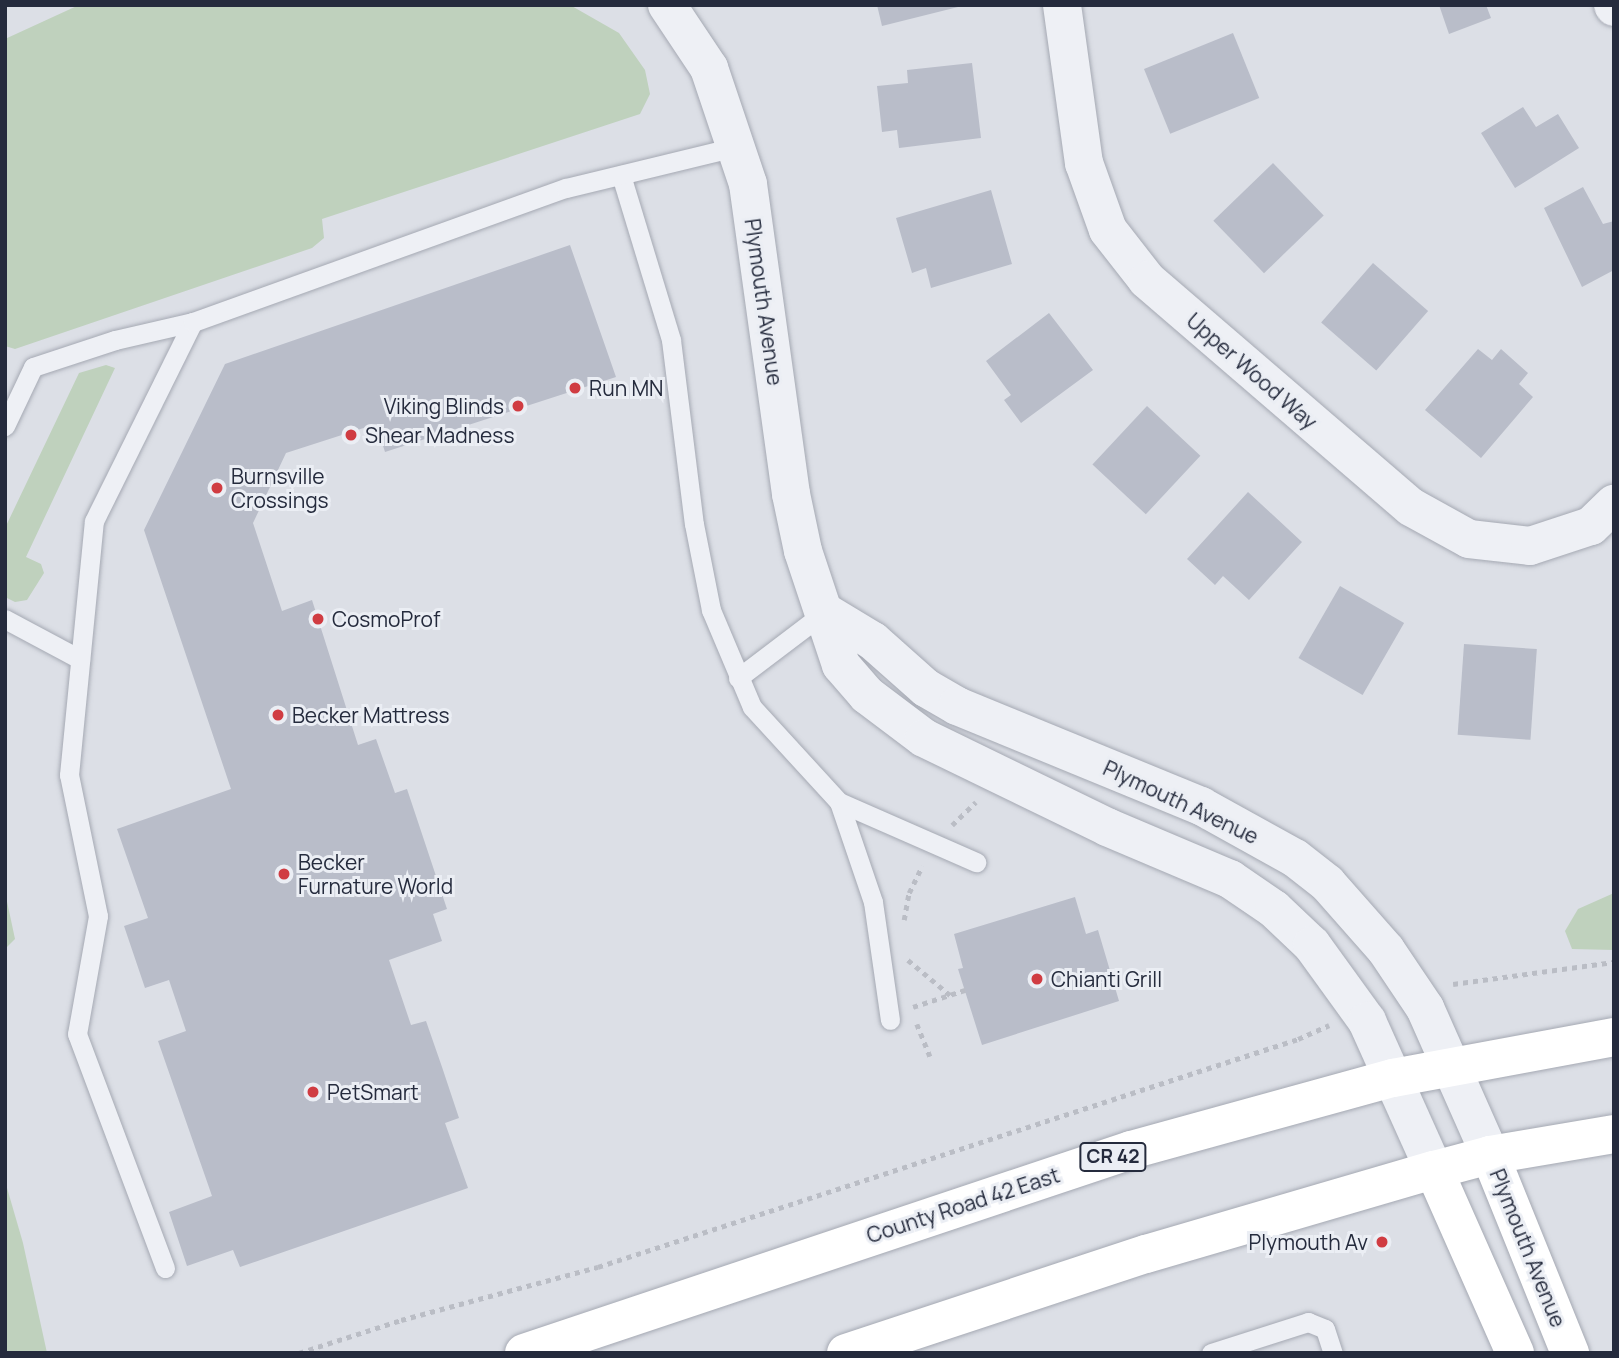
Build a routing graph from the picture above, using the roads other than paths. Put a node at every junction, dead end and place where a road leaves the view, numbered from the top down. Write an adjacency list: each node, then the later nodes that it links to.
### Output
1 (667, 5): 3 (street, Plymouth Avenue)
2 (1062, 5): 7 (street, Upper Wood Way)
3 (735, 147): 4 (lane); 8 (street, Plymouth Avenue)
4 (621, 175): 5 (lane); 11 (lane)
5 (193, 322): 6 (lane); 10 (lane)
6 (5, 426)
7 (1614, 504)
8 (825, 612): 11 (lane); 16 (street, Plymouth Avenue); 17 (street, Plymouth Avenue)
9 (5, 619): 10 (lane)
10 (80, 659): 21 (lane)
11 (738, 678): 12 (lane)
12 (839, 802): 13 (lane); 14 (lane)
13 (976, 862)
14 (890, 1020)
15 (1614, 1037): 16 (main road, County Road 42 East / CR 42)
16 (1453, 1065): 17 (main road, County Road 42 East / CR 42); 19 (street, Plymouth Avenue)
17 (1393, 1078): 20 (street, Plymouth Avenue); 23 (main road, County Road 42 East / CR 42)
18 (1614, 1134): 19 (main road)
19 (1490, 1155): 20 (main road); 27 (main road, Plymouth Avenue)
20 (1434, 1170): 24 (main road); 26 (main road, Plymouth Avenue)
21 (165, 1268)
22 (1214, 1352): 25 (lane)
23 (524, 1353)
24 (846, 1353)
25 (1333, 1353)
26 (1515, 1353)
27 (1570, 1353)

